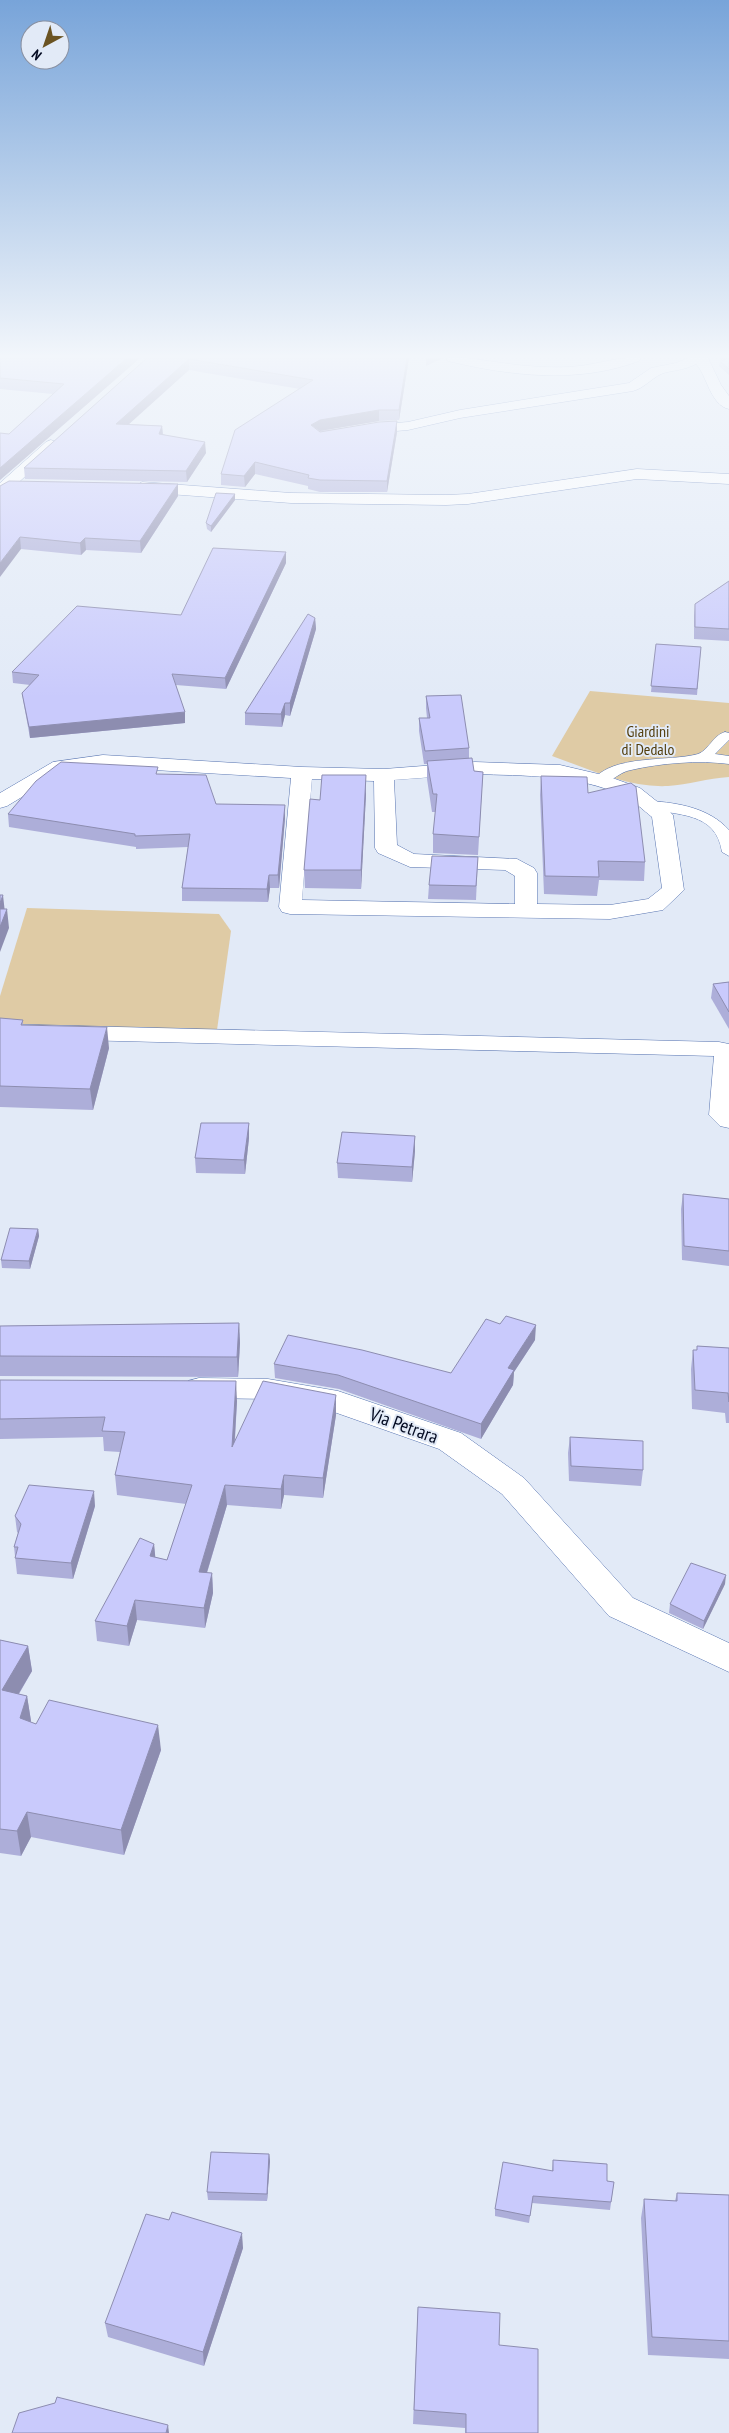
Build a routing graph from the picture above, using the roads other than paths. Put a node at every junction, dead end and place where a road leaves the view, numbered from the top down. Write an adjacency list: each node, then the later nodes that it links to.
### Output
1 (21, 472): 4 (street)
2 (729, 479): 3 (street)
3 (122, 487)
4 (3, 488): 5 (street)
5 (30, 488)
6 (725, 736): 7 (lane)
7 (704, 757): 8 (lane); 11 (lane)
8 (729, 760)
9 (302, 773): 10 (street); 12 (street); 15 (street)
10 (384, 775): 11 (street); 15 (street)
11 (600, 780): 13 (street)
12 (0, 802)
13 (651, 805): 14 (lane); 15 (street)
14 (729, 852)
15 (526, 910)
16 (0, 1031): 17 (street)
17 (729, 1120)
18 (170, 1388): 19 (street, Via Petrara)
19 (729, 1658)

